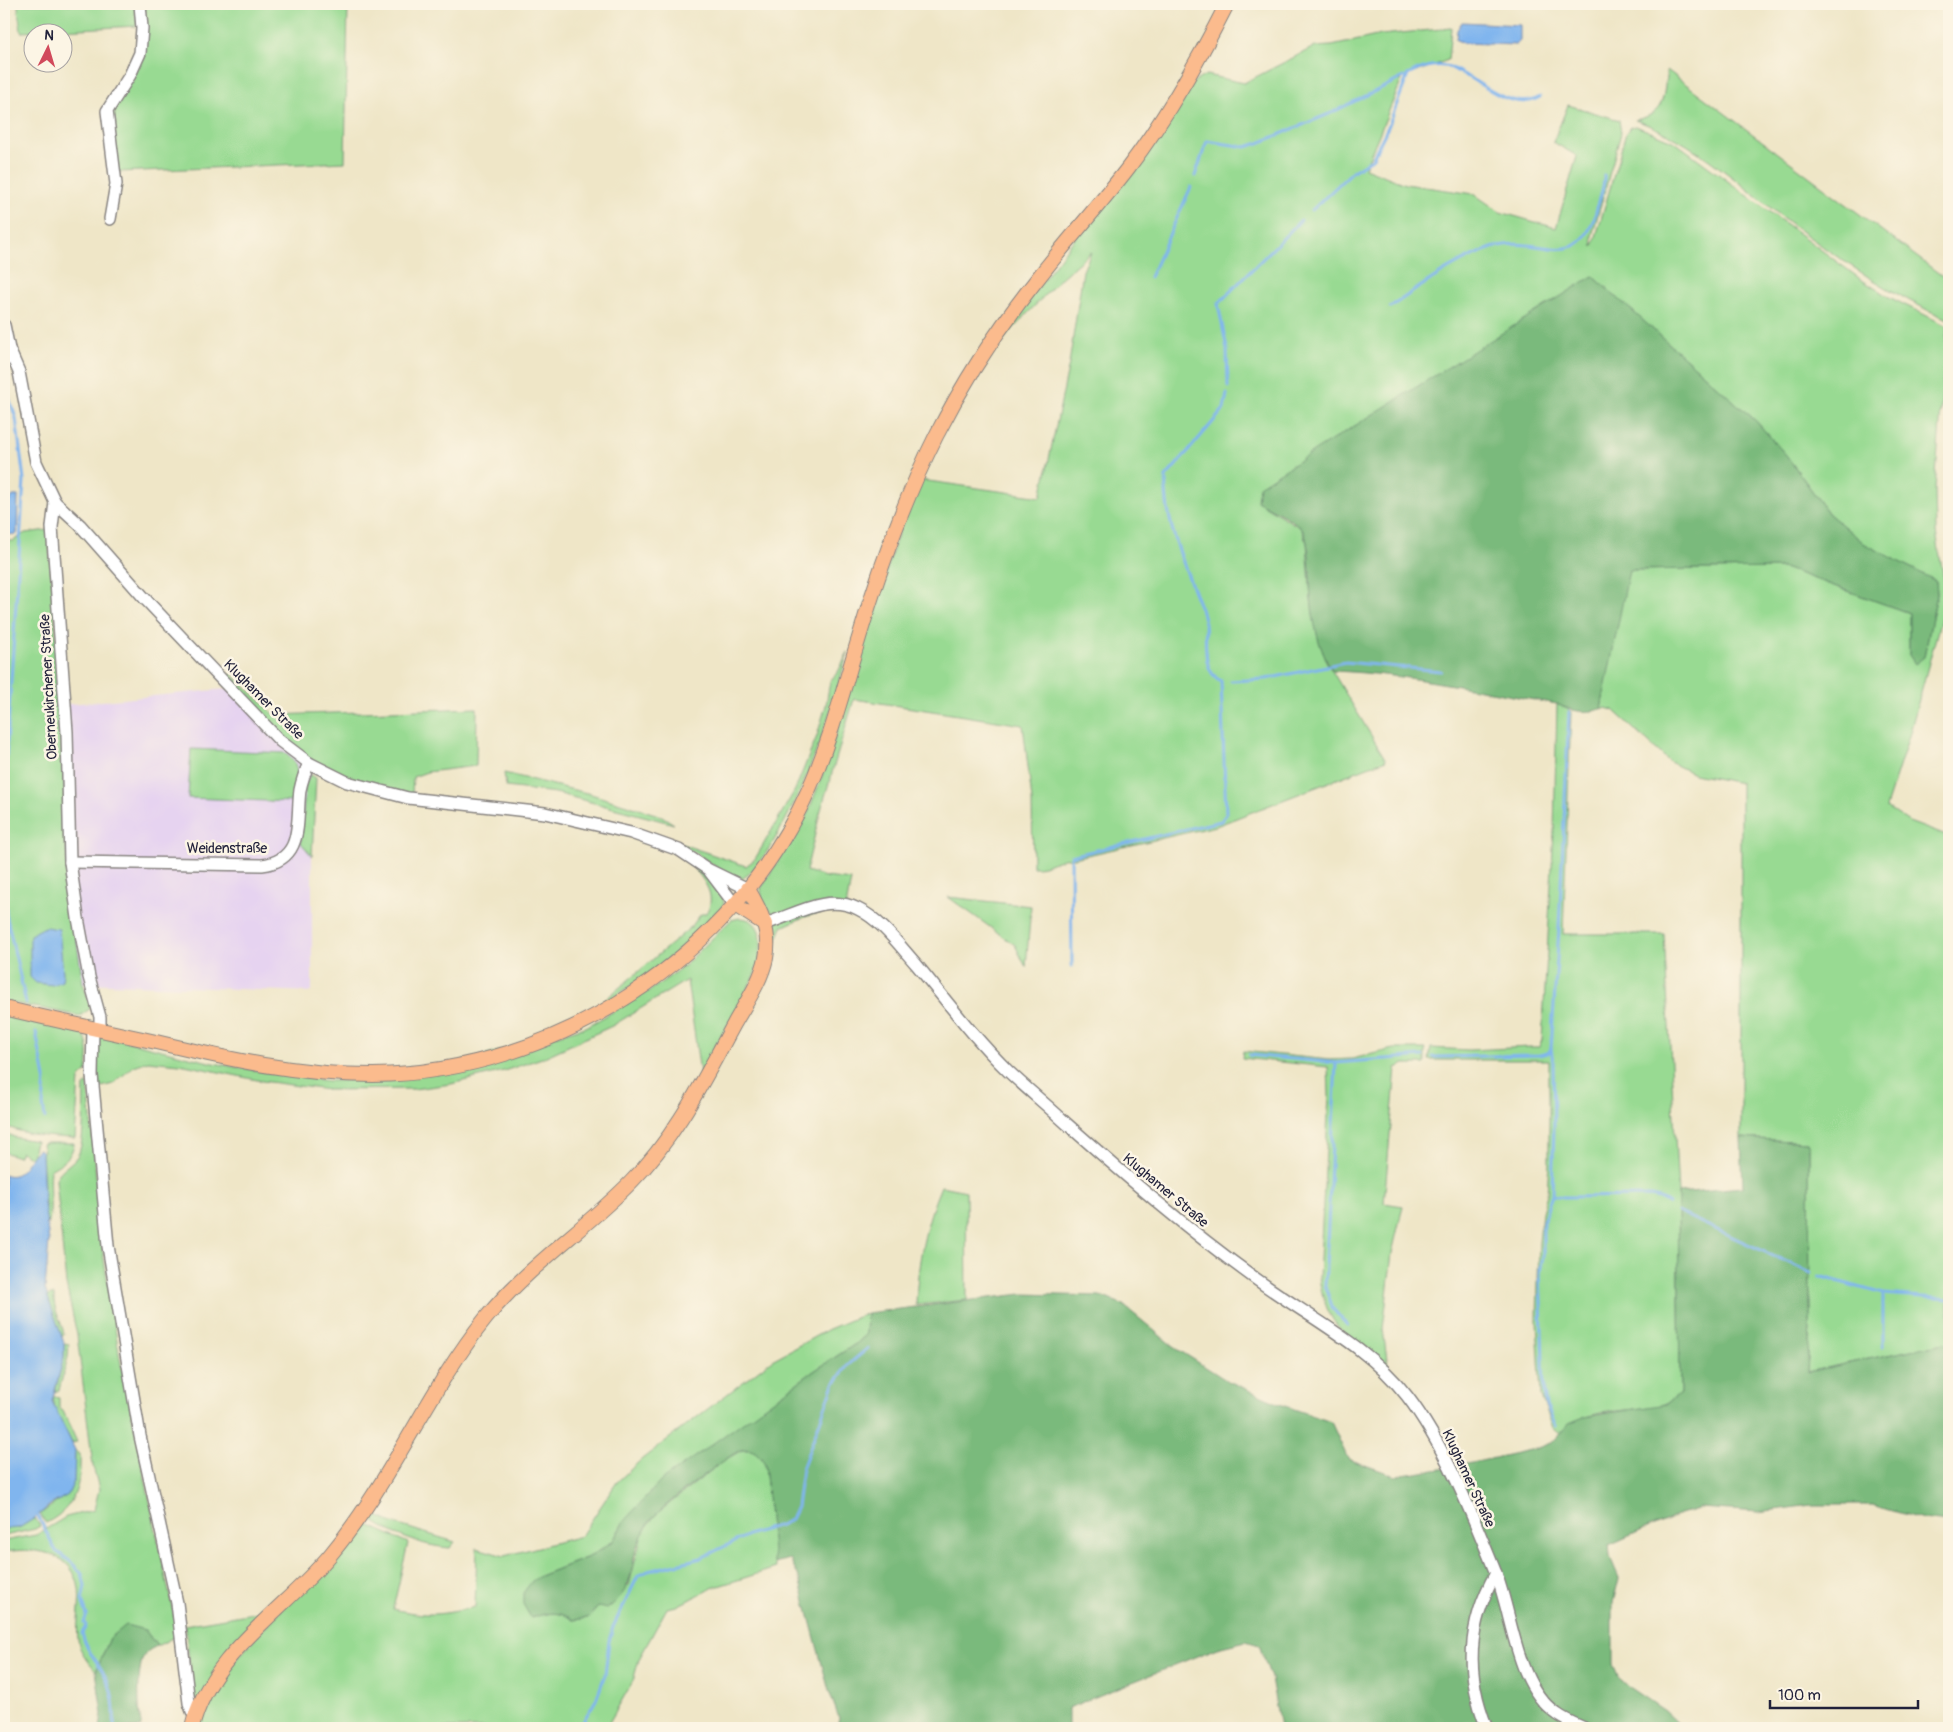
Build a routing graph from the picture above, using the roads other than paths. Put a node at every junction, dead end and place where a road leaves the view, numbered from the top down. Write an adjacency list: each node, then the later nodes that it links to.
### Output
1 (140, 4): 3 (street)
2 (1227, 4): 11 (main road)
3 (110, 219)
4 (4, 326): 5 (street)
5 (9, 348): 6 (street); 7 (street)
6 (4, 363)
7 (55, 502): 8 (street, Klughamer Straße); 9 (street, Oberneukirchener Straße)
8 (308, 763): 9 (street, Weidenstraße); 10 (street, Klughamer Straße)
9 (70, 862): 15 (street, Oberneukirchener Straße)
10 (709, 870): 11 (street, Klughamer Straße); 12 (street, Klughamer Straße)
11 (748, 889): 12 (main road); 13 (main road)
12 (735, 905): 13 (main road); 15 (main road)
13 (764, 924): 16 (street, Klughamer Straße); 17 (main road)
14 (4, 1008): 15 (main road)
15 (97, 1029): 17 (street, Oberneukirchener Straße)
16 (1496, 1573): 18 (street); 19 (street, Klughamer Straße)
17 (194, 1723)
18 (1487, 1728)
19 (1584, 1728)

